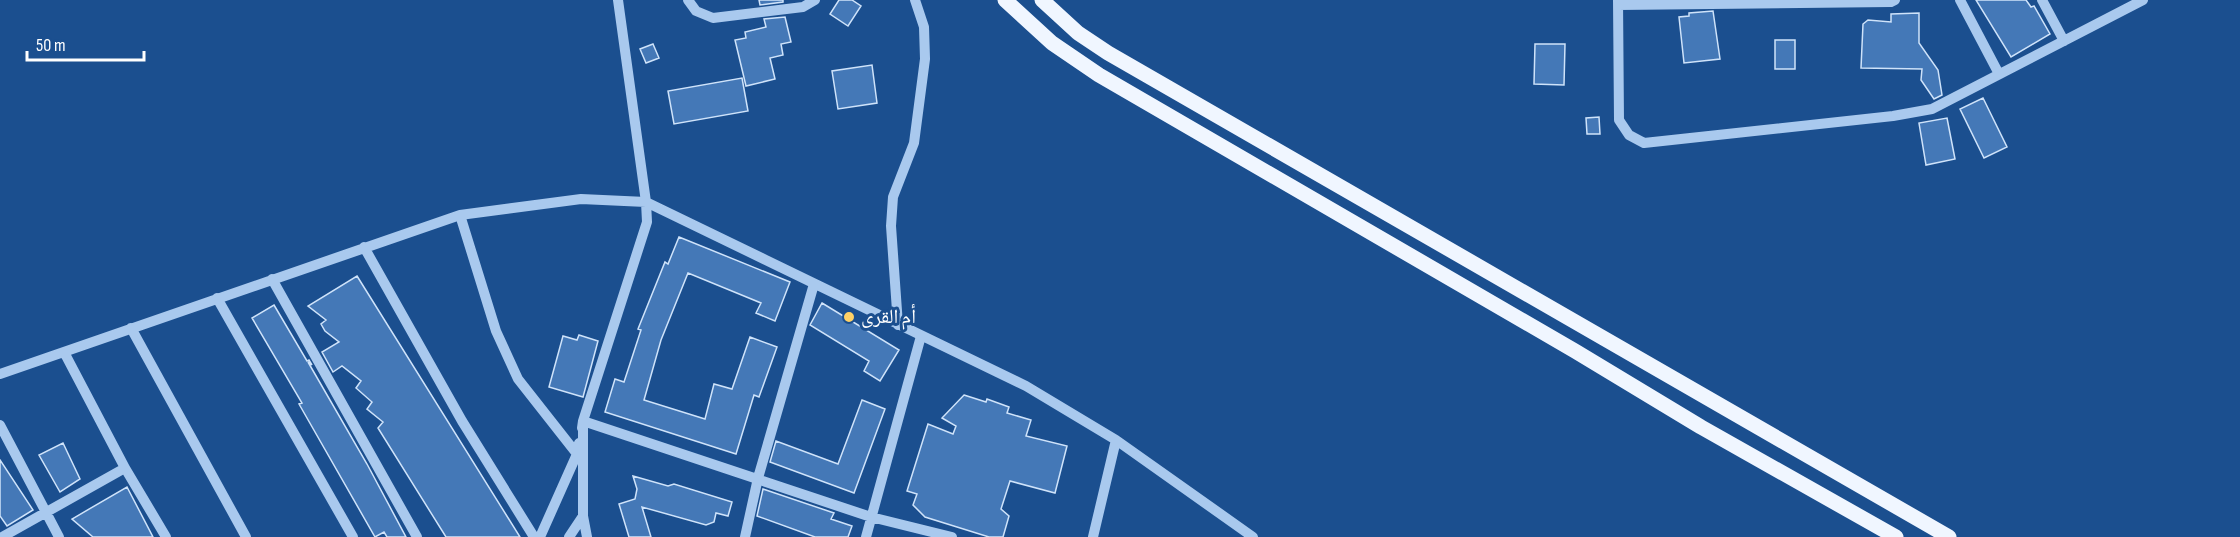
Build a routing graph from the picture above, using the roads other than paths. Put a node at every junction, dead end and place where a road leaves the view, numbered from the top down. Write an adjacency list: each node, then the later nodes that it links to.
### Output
1 (618, 0): 14 (street)
2 (688, 0): 3 (street)
3 (814, 0)
4 (915, 0): 20 (street)
5 (1005, 0): 49 (main road)
6 (1042, 0): 50 (main road)
7 (1895, 0): 11 (street)
8 (1960, 0): 13 (street)
9 (2042, 0): 12 (street)
10 (2143, 0): 12 (street)
11 (1618, 2): 13 (street)
12 (2064, 41): 13 (street)
13 (2000, 74)
14 (646, 201): 15 (street); 18 (street); 25 (street)
15 (460, 214): 16 (street); 28 (street)
16 (364, 247): 17 (street); 40 (street)
17 (273, 279): 19 (street); 39 (street)
18 (814, 284): 20 (street); 30 (street)
19 (218, 298): 21 (street); 38 (street)
20 (898, 325): 22 (street)
21 (131, 328): 23 (street); 37 (street)
22 (921, 336): 27 (street); 33 (street)
23 (64, 352): 24 (street); 29 (street)
24 (0, 374)
25 (583, 421): 28 (street); 30 (street); 32 (street)
26 (0, 425): 31 (street)
27 (1116, 440): 47 (street); 48 (street)
28 (577, 454): 41 (street)
29 (125, 468): 31 (street); 36 (street)
30 (758, 478): 33 (street); 44 (street)
31 (45, 513): 34 (street); 35 (street)
32 (583, 516): 42 (street); 43 (street)
33 (871, 517): 45 (street); 46 (street)
34 (2, 537)
35 (59, 537)
36 (166, 537)
37 (246, 537)
38 (353, 537)
39 (417, 537)
40 (534, 537)
41 (540, 537)
42 (569, 537)
43 (587, 537)
44 (745, 537)
45 (866, 537)
46 (952, 537)
47 (1093, 537)
48 (1253, 537)
49 (1896, 537)
50 (1949, 537)

